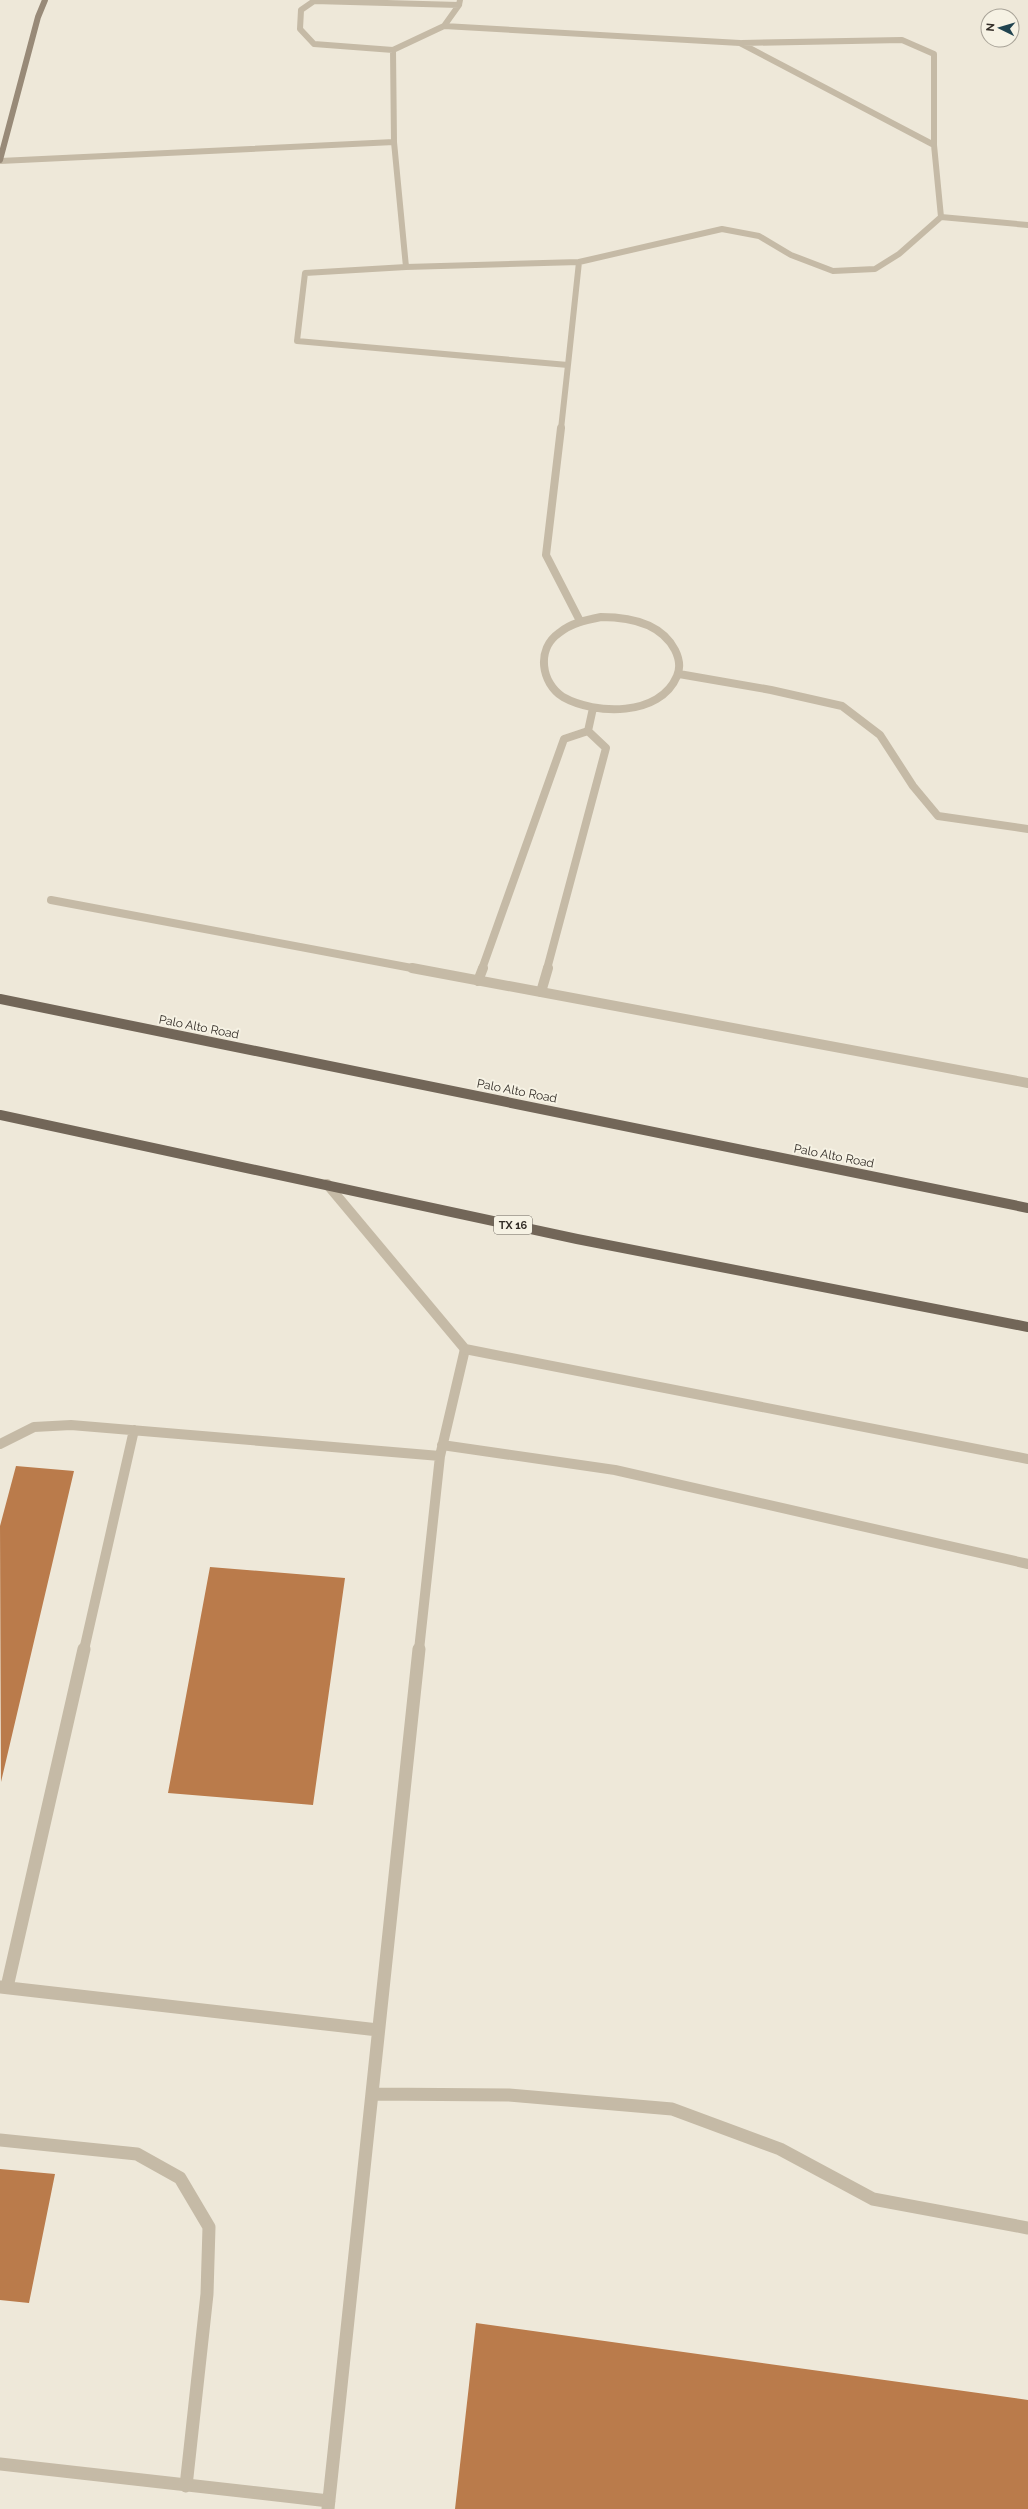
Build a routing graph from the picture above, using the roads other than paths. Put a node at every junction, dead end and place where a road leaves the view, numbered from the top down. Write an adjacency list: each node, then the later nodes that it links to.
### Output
1 (45, 0): 8 (main road)
2 (459, 3): 3 (street); 5 (street)
3 (444, 26): 4 (street); 5 (street)
4 (740, 43): 7 (street); 7 (street)
5 (393, 50): 6 (street)
6 (394, 142): 8 (street); 12 (street)
7 (934, 145): 9 (street)
8 (0, 160)
9 (941, 217): 10 (street); 11 (street)
10 (1028, 225)
11 (579, 262): 12 (street); 13 (street)
12 (406, 267): 13 (street)
13 (568, 365): 14 (street)
14 (580, 621): 15 (street); 16 (street)
15 (679, 674): 16 (street); 18 (street)
16 (593, 708): 17 (street)
17 (588, 730): 20 (street); 21 (street)
18 (1028, 828)
19 (51, 900): 20 (street)
20 (478, 980): 21 (street)
21 (541, 992): 23 (street)
22 (0, 1000): 26 (main road, Palo Alto Road)
23 (1028, 1083)
24 (0, 1115): 25 (main road, TX 16)
25 (327, 1184): 27 (main road, TX 16); 28 (street)
26 (1028, 1208)
27 (1028, 1327)
28 (464, 1349): 31 (street); 32 (street)
29 (134, 1430): 30 (street); 31 (street); 34 (street)
30 (0, 1444)
31 (441, 1451): 33 (street); 35 (street)
32 (1028, 1459)
33 (1028, 1564)
34 (4, 1987): 35 (street)
35 (378, 2030): 36 (street)
36 (372, 2094): 38 (street); 41 (street)
37 (0, 2140): 40 (street)
38 (1028, 2228)
39 (0, 2464): 40 (street)
40 (186, 2486): 41 (street)
41 (329, 2505)

